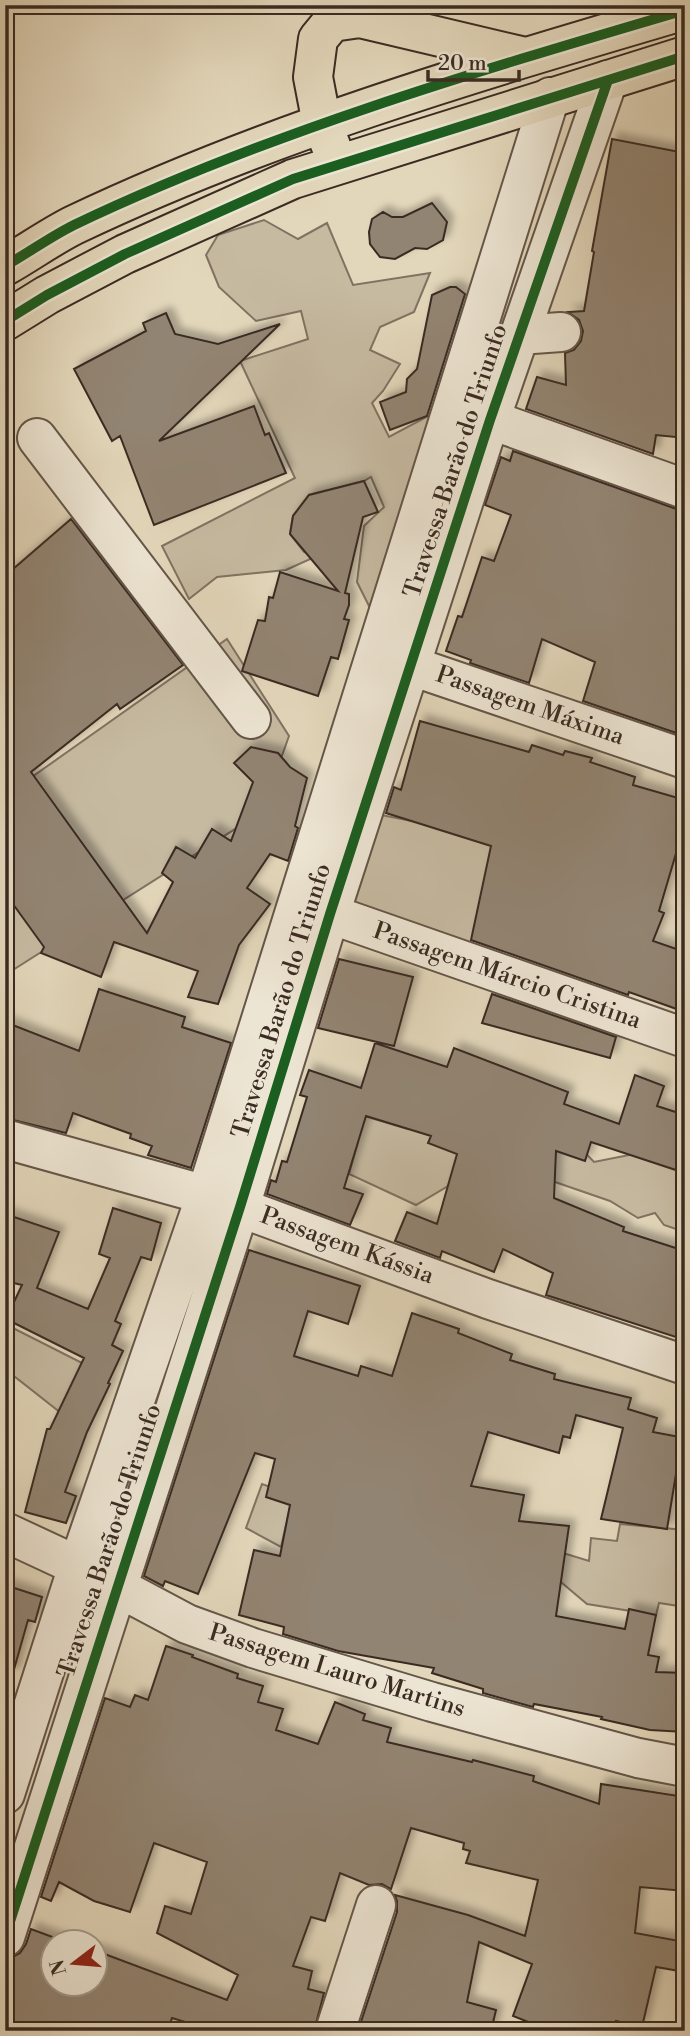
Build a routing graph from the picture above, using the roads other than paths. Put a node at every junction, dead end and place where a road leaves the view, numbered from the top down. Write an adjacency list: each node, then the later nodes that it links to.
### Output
1 (685, 10): 3 (main road)
2 (685, 56): 4 (main road)
3 (525, 57): 6 (main road); 6 (main road)
4 (608, 80): 5 (main road); 11 (street, Travessa Barão do Triunfo)
5 (550, 97): 7 (main road); 12 (street, Travessa Barão do Triunfo)
6 (322, 124): 7 (main road); 8 (main road)
7 (339, 164): 9 (main road)
8 (5, 266)
9 (5, 321)
10 (561, 332): 11 (street)
11 (519, 335): 13 (street, Travessa Barão do Triunfo)
12 (454, 405): 13 (street); 16 (street, Travessa Barão do Triunfo)
13 (490, 420): 15 (street); 17 (street, Travessa Barão do Triunfo)
14 (37, 438): 18 (street)
15 (685, 489)
16 (376, 654): 17 (street, Passagem Máxima); 23 (street, Travessa Barão do Triunfo)
17 (411, 666): 19 (street, Passagem Máxima); 20 (street, Travessa Barão do Triunfo)
18 (251, 719)
19 (685, 759)
20 (330, 914): 21 (street, Passagem Márcio Cristina); 23 (street, Travessa Barão do Triunfo)
21 (685, 1038)
22 (5, 1139): 23 (street, Passagem Kássia)
23 (223, 1201): 24 (street, Passagem Kássia); 26 (street, Travessa Barão do Triunfo); 27 (street, Travessa Barão do Triunfo)
24 (685, 1365)
25 (5, 1532): 26 (street, Passagem Lauro Martins)
26 (78, 1566): 27 (street, Passagem Lauro Martins); 29 (street, Travessa Barão do Triunfo)
27 (117, 1589): 28 (street, Passagem Lauro Martins); 31 (street, Travessa Barão do Triunfo)
28 (685, 1767)
29 (5, 1794)
30 (376, 1905): 32 (street)
31 (5, 1937)
32 (335, 2031)

